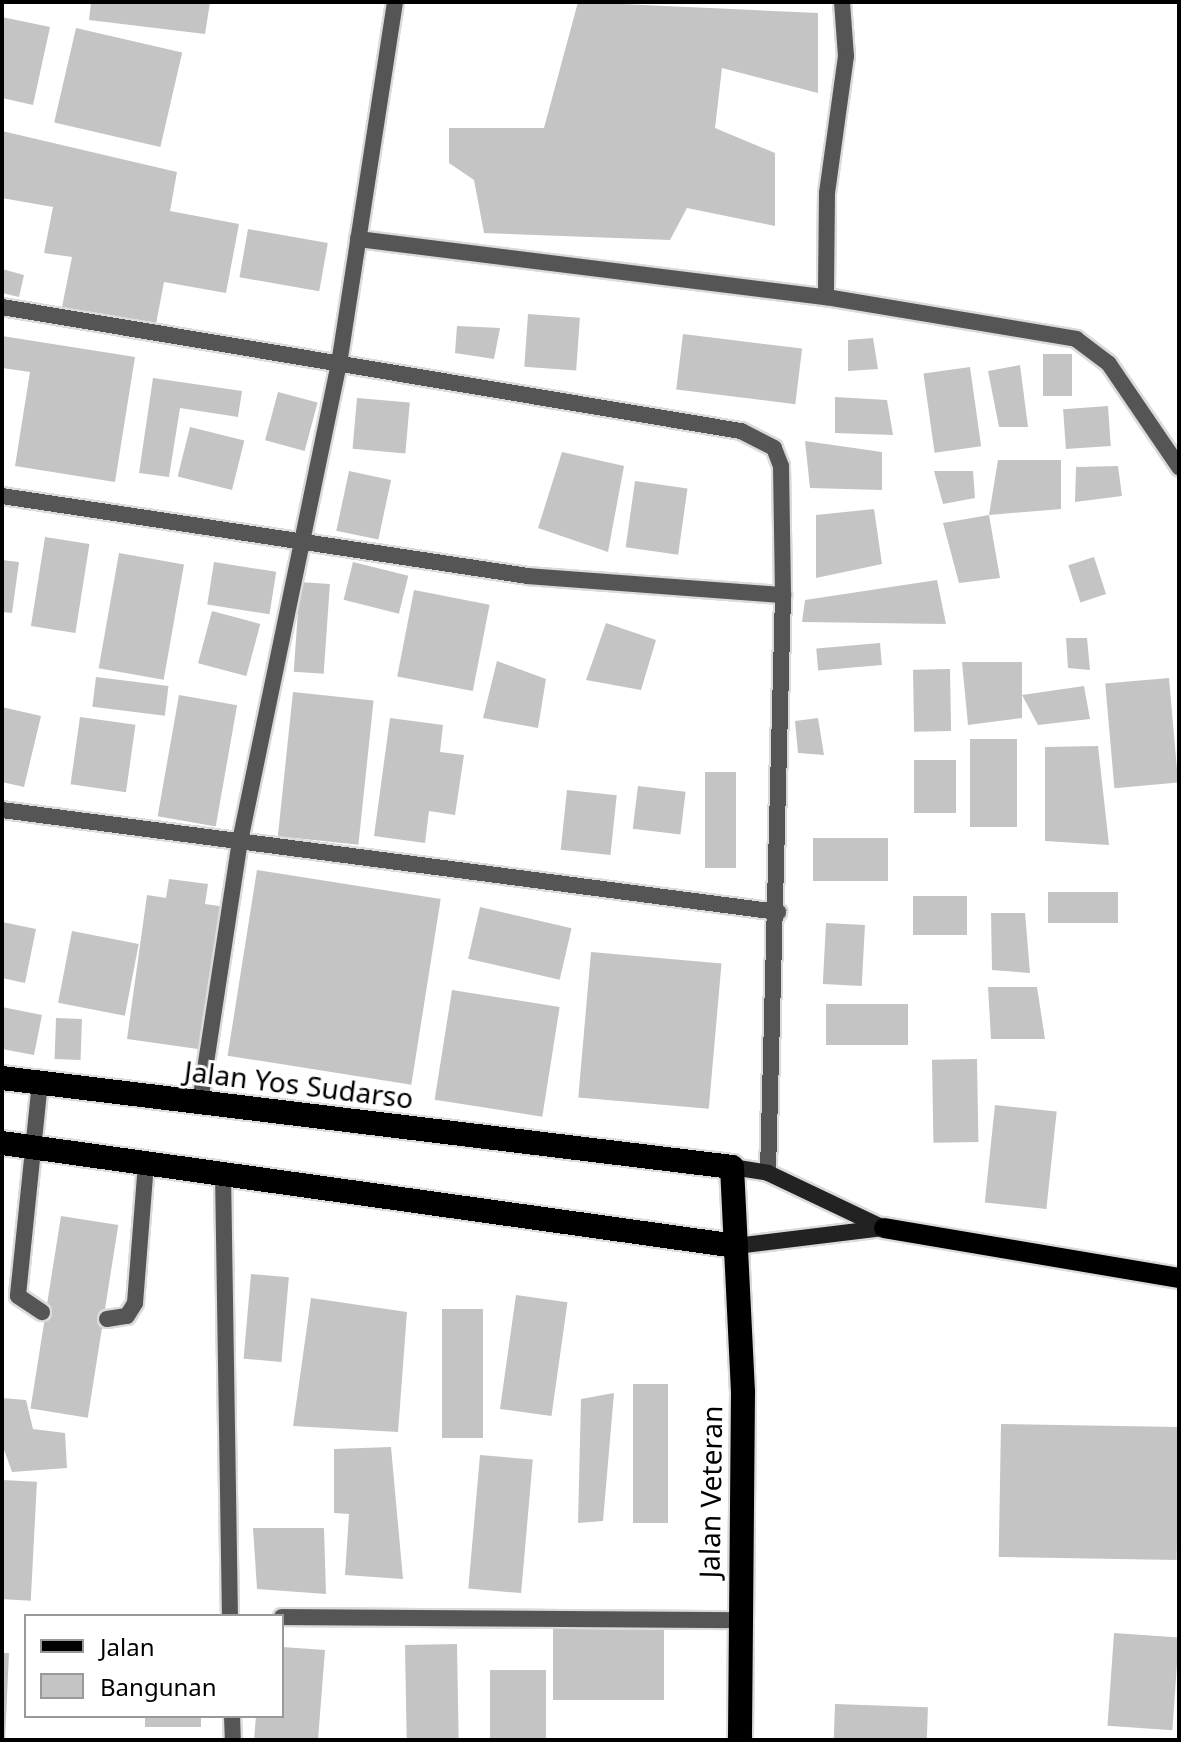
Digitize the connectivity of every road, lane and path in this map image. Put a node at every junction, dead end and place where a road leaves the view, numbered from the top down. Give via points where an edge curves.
1 (395, 2) edge
2 (842, 2) edge
3 (358, 239) junction
4 (826, 297) junction
5 (2, 307) edge
6 (339, 364) junction
7 (1179, 467) edge
8 (2, 496) edge
9 (299, 546) junction
10 (783, 595) junction
11 (2, 810) edge
12 (240, 841) junction
13 (778, 912) junction
14 (2, 1078) edge
15 (40, 1082) junction
16 (200, 1102) junction
17 (2, 1143) edge
18 (33, 1146) junction
19 (146, 1164) junction
20 (732, 1167) junction
21 (223, 1173) junction
22 (768, 1173) junction
23 (884, 1228) junction
24 (736, 1246) junction
25 (1179, 1278) edge
26 (42, 1312) dead end
27 (107, 1319) dead end
28 (230, 1614) edge
29 (284, 1617) edge
30 (737, 1620) junction
31 (232, 1718) edge
32 (233, 1740) edge
33 (740, 1740) edge

1 - 3 street
2 - 4 street via 846,56 827,193
3 - 4 street
3 - 6 street
4 - 7 street via 1076,339 1109,364
5 - 6 street
6 - 9 street
6 - 10 street via 763,439 781,466
8 - 9 street
9 - 10 street via 651,590
9 - 12 street
10 - 13 street
11 - 12 street
12 - 13 street
12 - 16 street
13 - 22 street
14 - 15 highway, Jalan Yos Sudarso
15 - 16 highway, Jalan Yos Sudarso
15 - 18 street
16 - 20 highway, Jalan Yos Sudarso
17 - 18 highway
18 - 19 highway
18 - 26 street via 18,1296
19 - 21 highway
19 - 27 street via 135,1303 127,1316
20 - 22 main road
20 - 24 highway, Jalan Veteran
21 - 24 highway
21 - 28 street
22 - 23 main road
23 - 24 main road
23 - 25 main road
24 - 30 highway, Jalan Veteran via 743,1392
29 - 30 street
30 - 33 highway, Jalan Veteran
31 - 32 street

